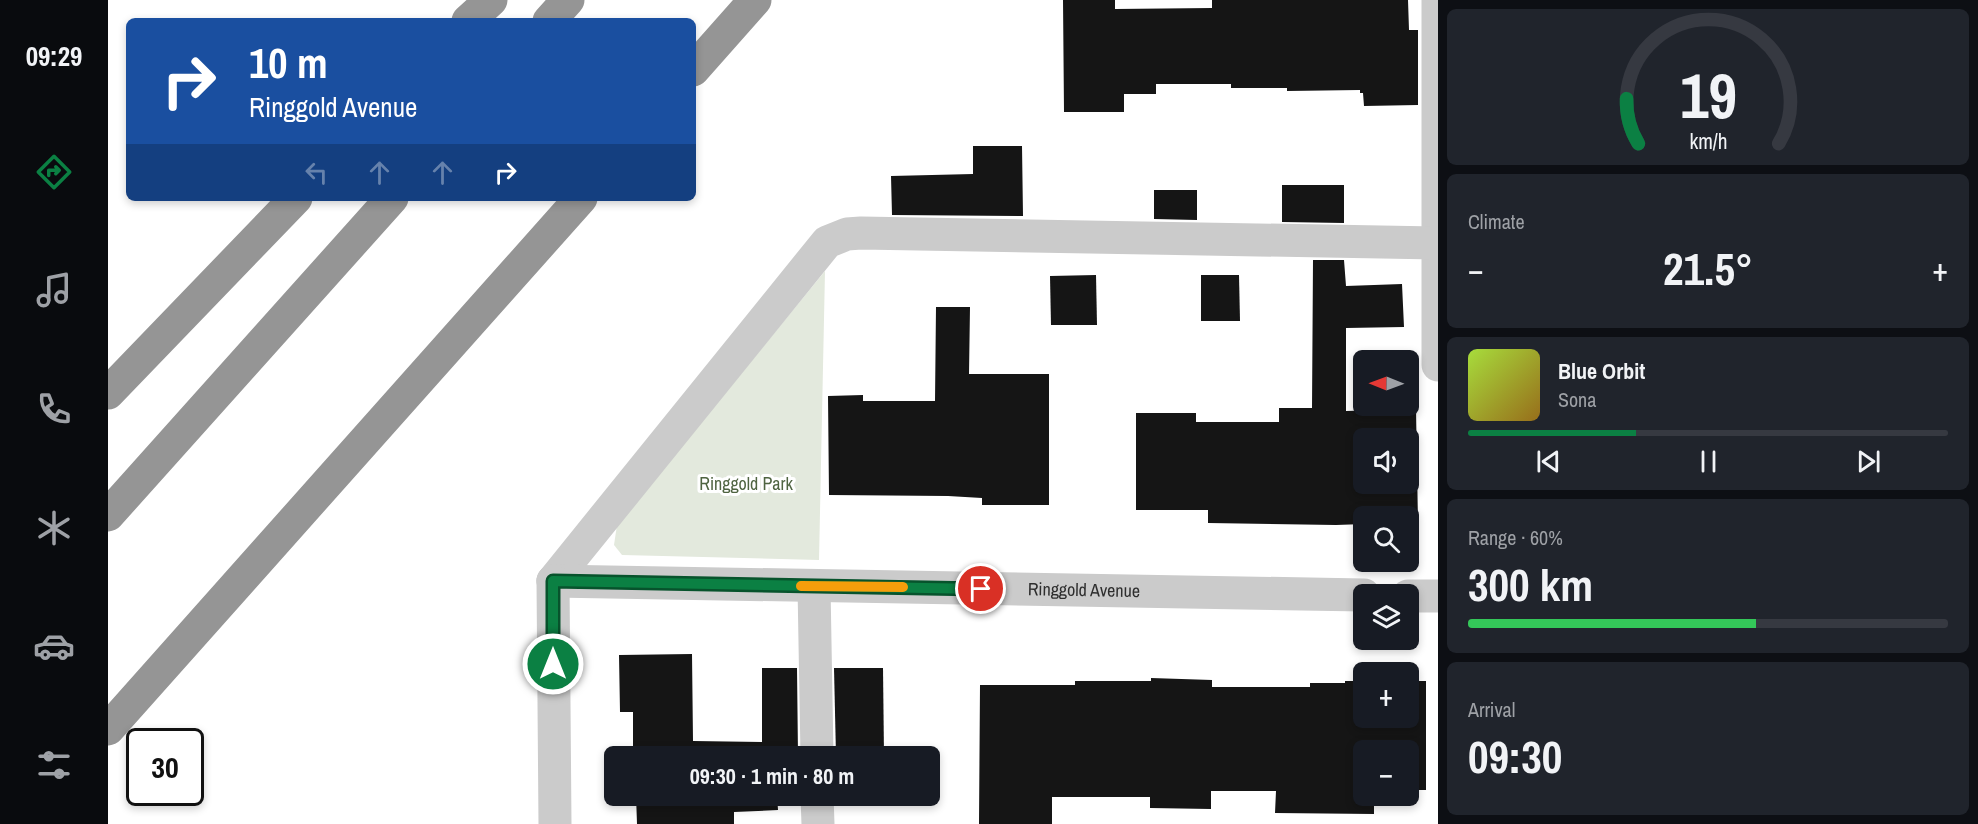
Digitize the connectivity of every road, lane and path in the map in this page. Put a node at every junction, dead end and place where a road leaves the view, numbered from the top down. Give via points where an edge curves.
1 (490, 0) edge
2 (568, 0) edge
3 (755, 0) edge
4 (1438, 0) edge
5 (471, 18) edge
6 (552, 18) edge
7 (696, 67) edge
8 (293, 201) edge
9 (389, 201) edge
10 (578, 201) edge
11 (1437, 243) edge
12 (1438, 365) edge
13 (108, 393) edge
14 (108, 515) edge
15 (553, 581) junction
16 (814, 586) junction
17 (1353, 595) edge
18 (1419, 596) edge
19 (1438, 596) edge
20 (108, 729) edge
21 (817, 746) edge
22 (817, 806) edge
23 (555, 824) edge
24 (818, 824) edge

1 - 5 highway
2 - 6 highway
3 - 7 highway
4 - 11 street
8 - 13 highway
9 - 14 highway
10 - 20 highway
11 - 12 street
11 - 15 street via 847,234 827,242
15 - 16 street, Ringgold Avenue
15 - 23 street
16 - 17 street, Ringgold Avenue
16 - 21 street
18 - 19 street
22 - 24 street

